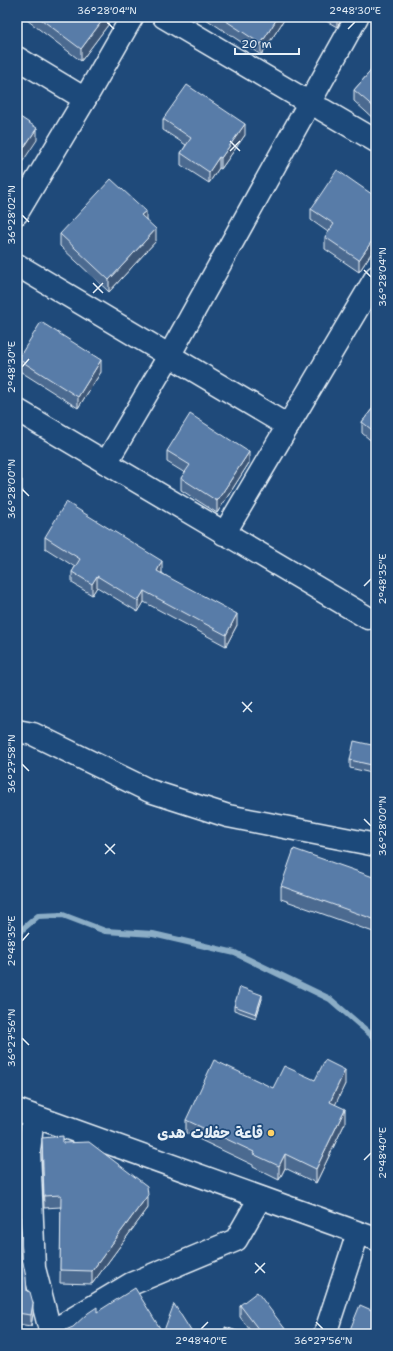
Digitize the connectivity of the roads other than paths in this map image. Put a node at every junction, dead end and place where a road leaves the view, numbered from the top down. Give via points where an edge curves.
1 (132, 17) edge
2 (164, 17) edge
3 (357, 17) edge
4 (17, 58) edge
5 (85, 99) junction
6 (316, 106) junction
7 (376, 142) edge
8 (17, 213) edge
9 (17, 265) edge
10 (376, 277) edge
11 (169, 356) junction
12 (17, 410) edge
13 (288, 426) junction
14 (106, 463) junction
15 (224, 534) junction
16 (368, 618) dead end
17 (17, 731) edge
18 (376, 845) edge
19 (25, 1113) edge
20 (260, 1198) junction
21 (367, 1236) edge
22 (51, 1333) edge
23 (325, 1334) edge

1 - 5 street
2 - 6 street
3 - 6 street
4 - 5 street
5 - 8 street
6 - 7 street
6 - 11 street
9 - 11 street
10 - 13 street
11 - 13 street
11 - 14 street
12 - 14 street
13 - 15 street
14 - 15 street
15 - 16 street
17 - 18 street via 34,734 150,791 228,816
19 - 20 street
19 - 22 street via 34,1268
20 - 21 street
20 - 22 street via 236,1240 131,1284
21 - 23 street

